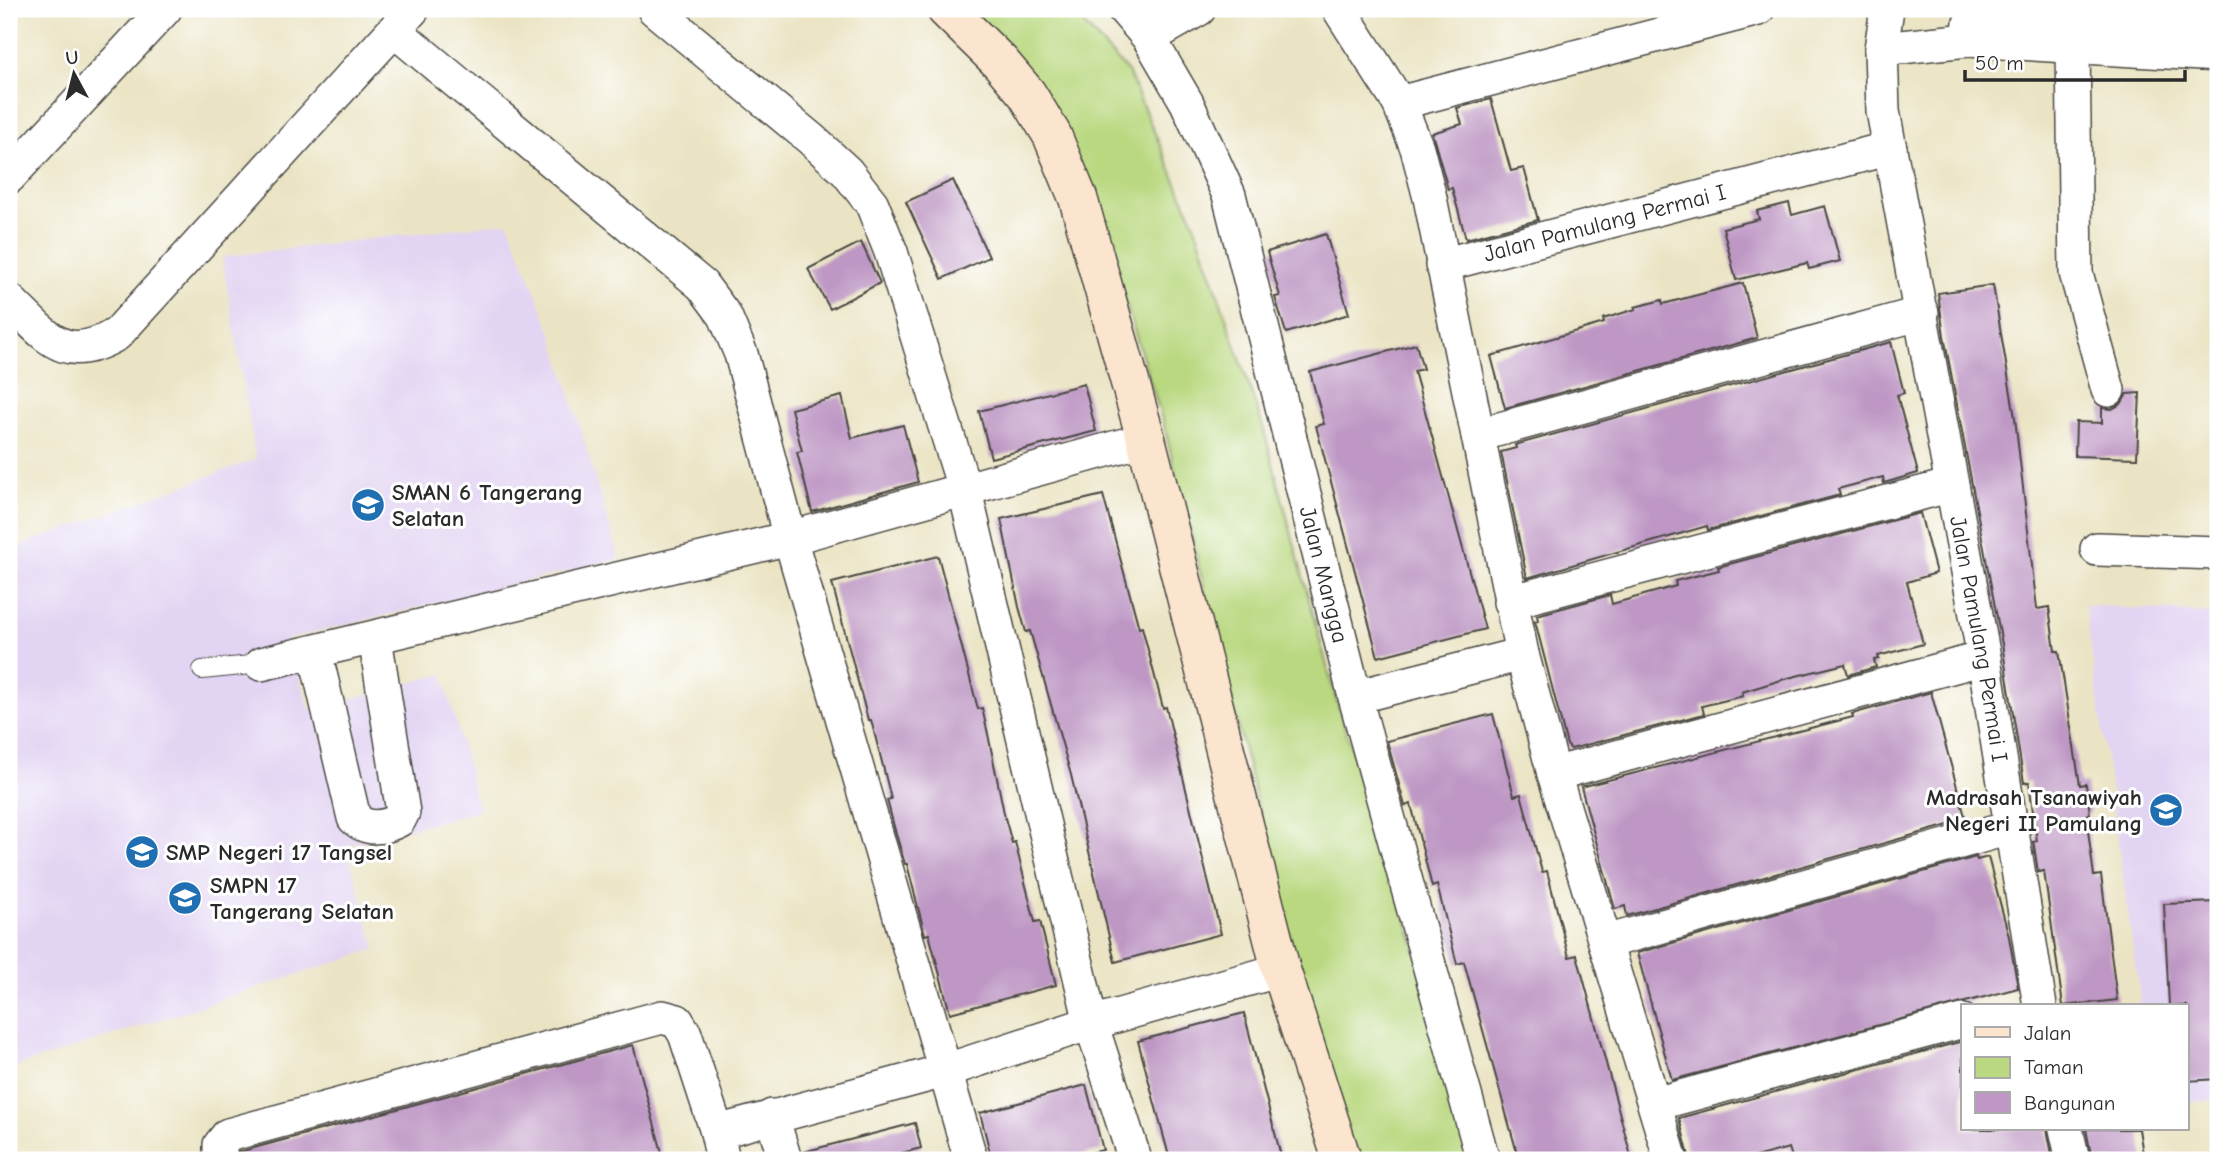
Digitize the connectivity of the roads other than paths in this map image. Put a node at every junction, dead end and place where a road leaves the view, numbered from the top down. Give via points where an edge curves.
1 (165, 9) edge
2 (654, 9) edge
3 (946, 9) edge
4 (1124, 9) edge
5 (1199, 9) edge
6 (1339, 9) edge
7 (1758, 9) edge
8 (1887, 9) edge
9 (404, 20) edge
10 (2218, 25) edge
11 (1149, 38) junction
12 (1968, 40) junction
13 (2073, 46) junction
14 (1881, 49) junction
15 (2218, 55) edge
16 (1399, 103) junction
17 (1890, 148) junction
18 (9, 177) edge
19 (1442, 265) junction
20 (9, 300) edge
21 (1922, 313) junction
22 (2108, 390) dead end
23 (1478, 435) junction
24 (1146, 439) junction
25 (1952, 485) junction
26 (965, 491) junction
27 (790, 538) junction
28 (2097, 549) dead end
29 (2218, 553) edge
30 (1510, 602) junction
31 (375, 638) junction
32 (315, 652) junction
33 (1522, 654) junction
34 (1984, 659) junction
35 (261, 664) joint
36 (202, 670) dead end
37 (1355, 697) junction
38 (1554, 774) junction
39 (2013, 827) junction
40 (1605, 943) junction
41 (1281, 970) junction
42 (2032, 1004) edge
43 (1961, 1022) edge
44 (1091, 1023) junction
45 (944, 1071) junction
46 (1655, 1104) junction
47 (772, 1116) junction
48 (2066, 1130) edge
49 (720, 1146) edge
50 (220, 1160) edge
51 (785, 1160) edge
52 (971, 1160) edge
53 (1135, 1160) edge
54 (1342, 1160) edge
55 (1483, 1160) edge
56 (1671, 1160) edge
57 (2073, 1160) edge

1 - 18 street
2 - 26 street via 811,139 847,172 872,204
3 - 24 street via 1027,94 1052,135 1078,198
4 - 11 street, Jalan Mangga
5 - 11 street
6 - 16 street
7 - 16 street
8 - 14 street, Jalan Pamulang Permai I
9 - 20 street via 117,334 96,346 76,350 51,340
9 - 27 street via 702,285 725,316 741,354
10 - 12 street via 1978,18 1970,23
11 - 37 street, Jalan Mangga via 1187,103 1230,195
12 - 13 street
12 - 14 street
13 - 15 street
13 - 22 street via 2076,273
14 - 17 street, Jalan Pamulang Permai I via 1880,82
16 - 19 street via 1420,161
17 - 19 street, Jalan Pamulang Permai I
17 - 21 street, Jalan Pamulang Permai I
19 - 23 street
21 - 23 street
21 - 25 street, Jalan Pamulang Permai I
23 - 30 street
24 - 26 street
24 - 41 street
25 - 30 street, Jalan Pamulang Permai I
25 - 34 street, Jalan Pamulang Permai I
26 - 27 street
26 - 44 street
27 - 31 street
27 - 45 street
28 - 29 street
30 - 33 street
31 - 32 street
31 - 32 street via 403,812 399,820 380,827 368,827 354,818
32 - 35 street
33 - 37 street
33 - 38 street
34 - 38 street
34 - 39 street, Jalan Pamulang Permai I
35 - 36 lane
37 - 55 street, Jalan Mangga
38 - 40 street
39 - 40 street
39 - 42 street, Jalan Pamulang Permai I
40 - 46 street
41 - 44 street
41 - 54 street
43 - 46 street
44 - 45 street
44 - 53 street
45 - 47 street
45 - 52 street
46 - 56 street
47 - 49 street
47 - 51 street
48 - 57 street
49 - 50 street via 685,1034 677,1021 662,1017 228,1135 220,1146

